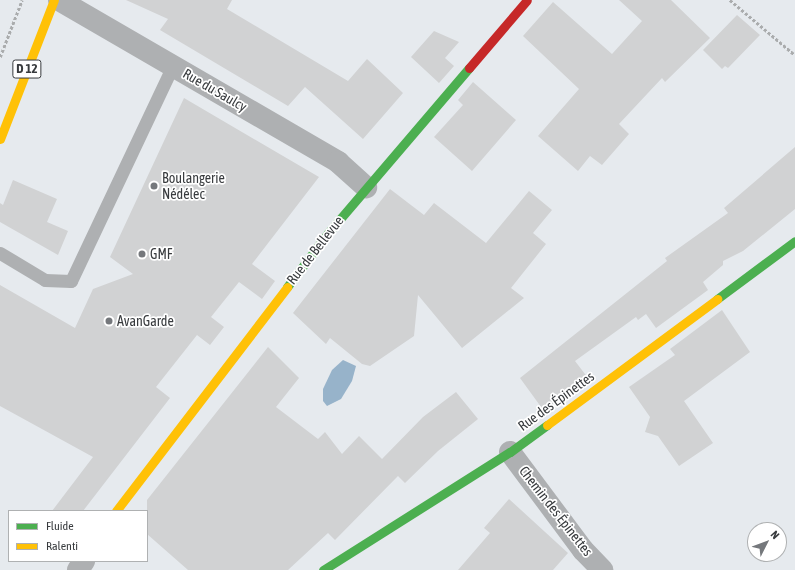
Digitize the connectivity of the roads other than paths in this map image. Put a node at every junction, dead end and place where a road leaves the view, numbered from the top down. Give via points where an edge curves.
1 (54, 0) edge
2 (59, 0) edge
3 (527, 0) edge
4 (173, 65) junction
5 (0, 139) edge
6 (366, 187) junction
7 (795, 241) edge
8 (0, 253) edge
9 (510, 452) junction
10 (117, 510) edge
11 (323, 570) edge
12 (602, 570) edge

1 - 5 street, D 12
2 - 4 street, Rue du Saulcy
3 - 6 street, Rue de Bellevue
4 - 6 street, Rue du Saulcy via 338,162
4 - 8 lane via 71,282 45,280
6 - 10 street, Rue de Bellevue
7 - 9 street, Rue des Épinettes
9 - 11 street, Rue des Épinettes
9 - 12 street, Chemin des Épinettes via 583,550

